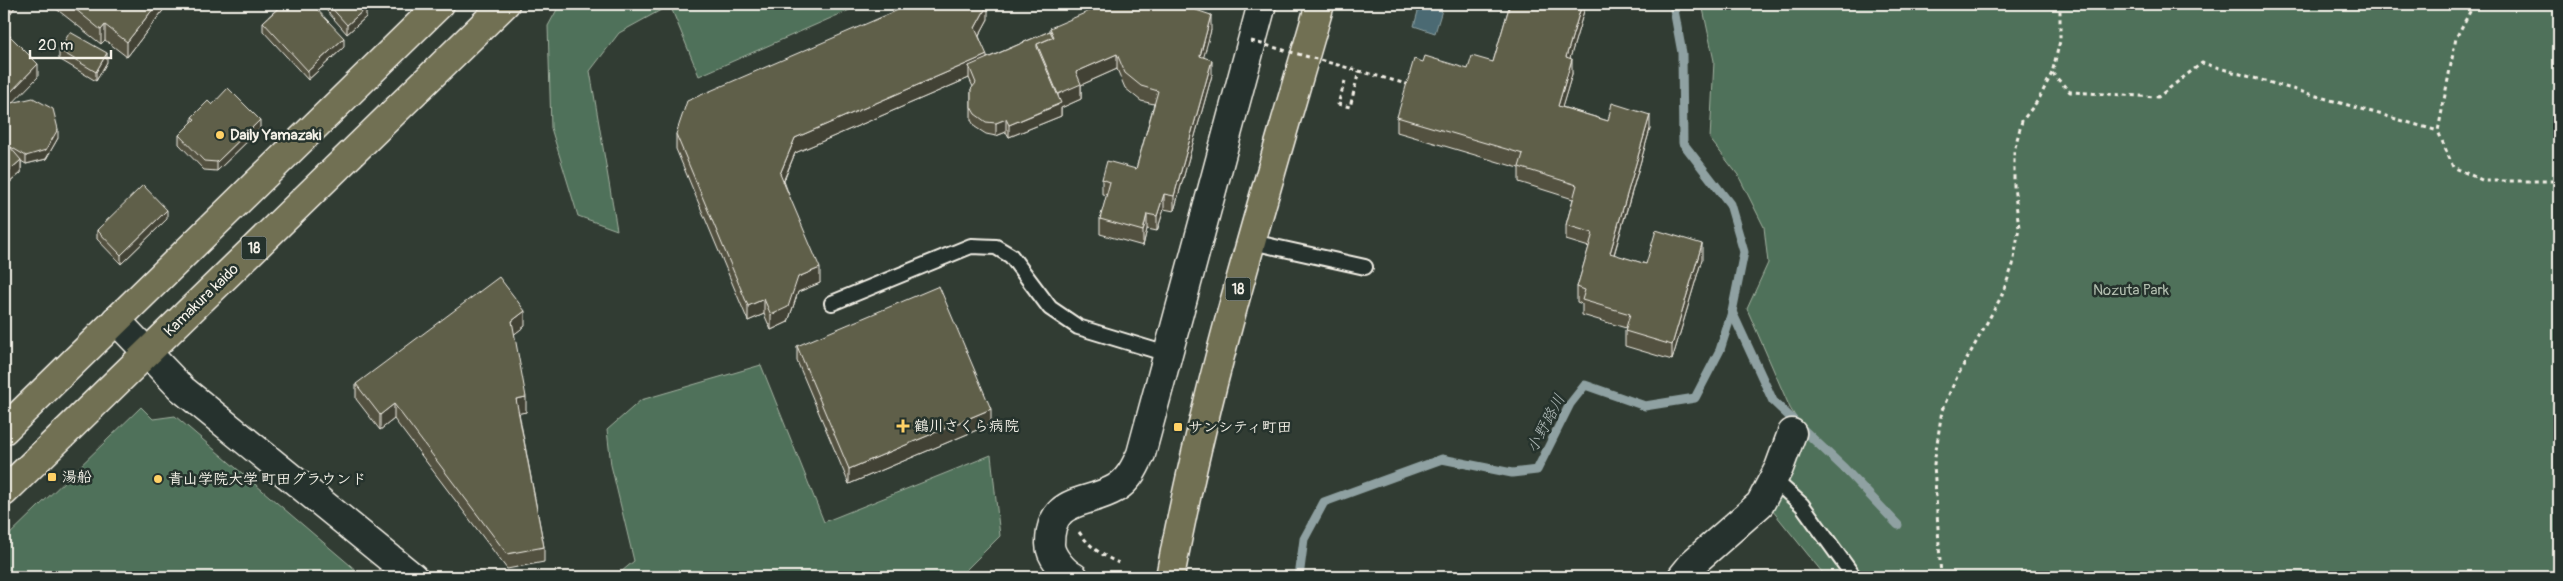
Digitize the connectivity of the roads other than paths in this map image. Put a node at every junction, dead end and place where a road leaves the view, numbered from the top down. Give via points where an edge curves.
1 (440, 4) edge
2 (505, 4) edge
3 (1262, 4) edge
4 (1320, 4) edge
5 (1252, 242) junction
6 (1365, 267) dead end
7 (832, 303) dead end
8 (116, 320) junction
9 (146, 353) junction
10 (1167, 354) junction
11 (4, 430) edge
12 (1792, 433) dead end
13 (1774, 478) junction
14 (4, 492) edge
15 (413, 577) edge
16 (1074, 577) edge
17 (1170, 577) edge
18 (1682, 577) edge
19 (1854, 577) edge

1 - 8 main road
2 - 9 main road, Kamakura kaido / 18
3 - 10 street
4 - 5 main road, 18
5 - 6 lane
5 - 17 main road, 18 via 1196,451
7 - 10 lane via 971,246 996,247 1011,256 1050,308 1078,327
8 - 9 street
8 - 11 main road
9 - 14 main road, Kamakura kaido / 18
9 - 15 street via 182,389
10 - 16 street via 1132,474 1118,487 1066,506 1055,517 1050,530 1050,547 1058,563
12 - 13 street
13 - 18 street via 1760,504 1694,562
13 - 19 lane via 1802,505

